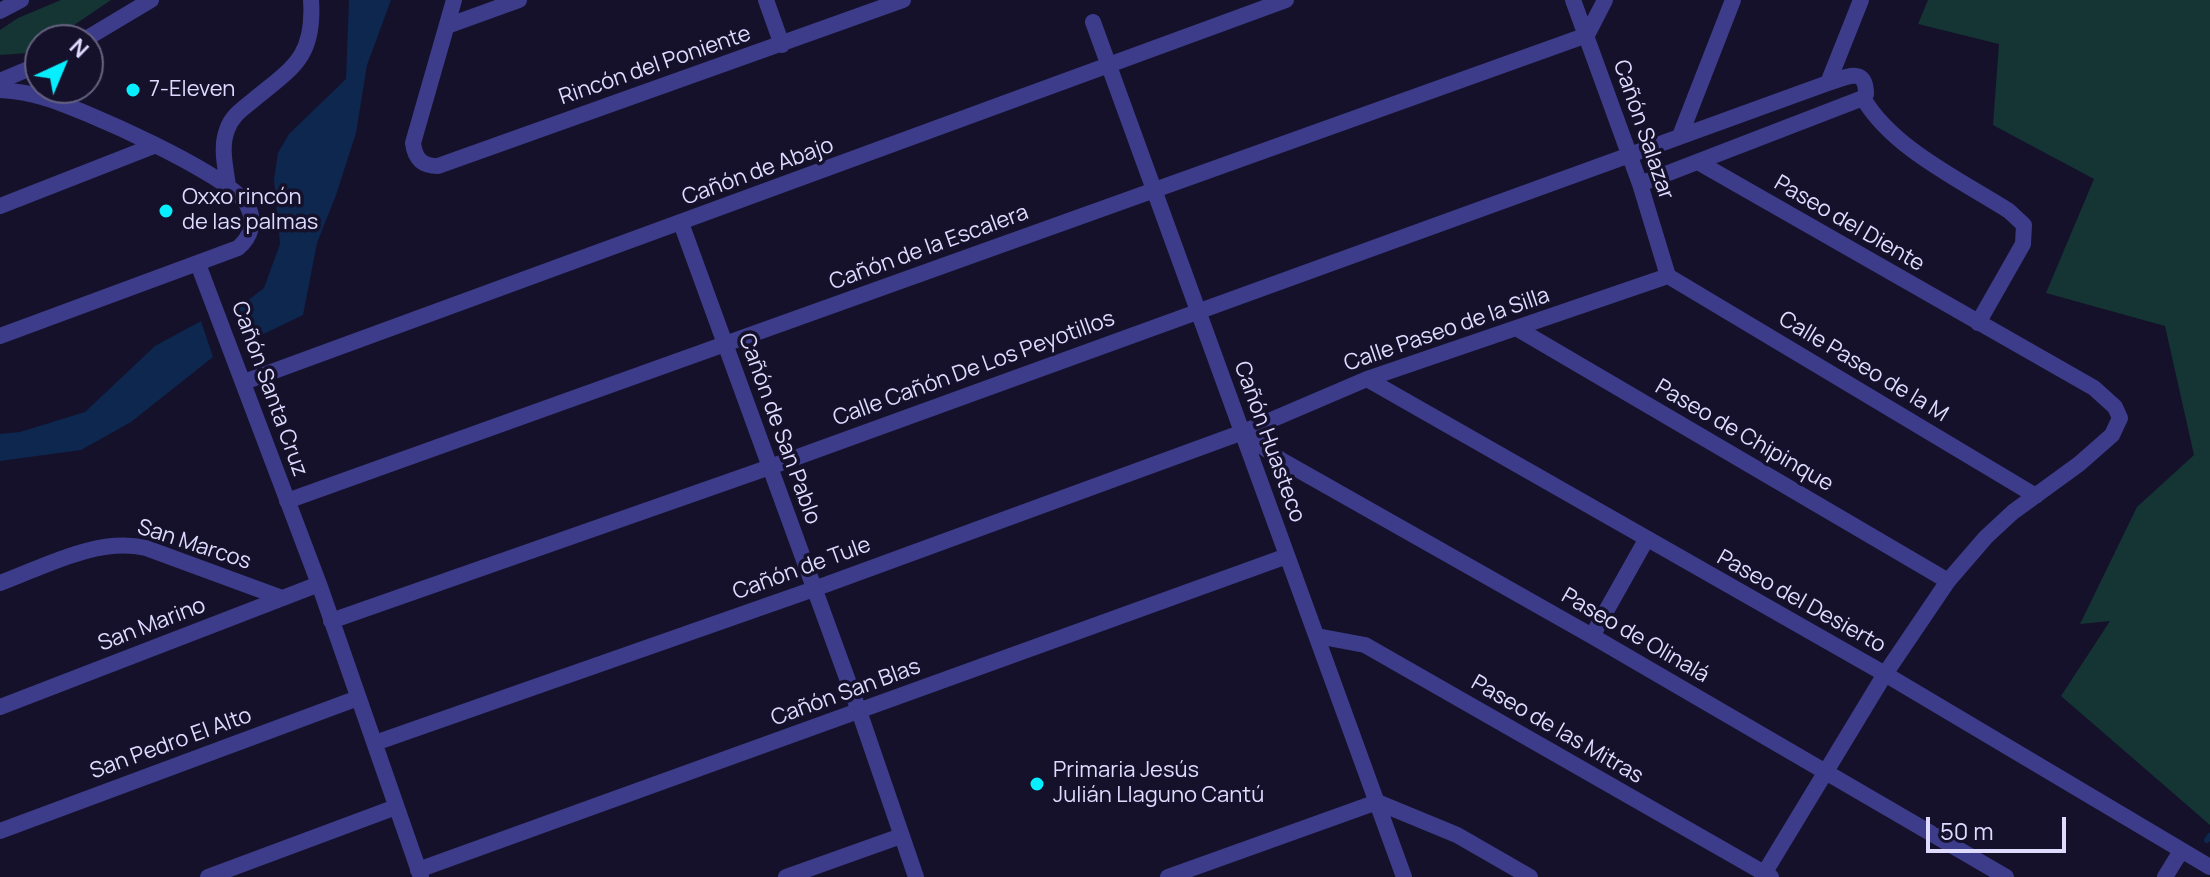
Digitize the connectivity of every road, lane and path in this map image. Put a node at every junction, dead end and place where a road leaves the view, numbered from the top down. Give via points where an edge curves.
1 (21, 0) edge
2 (151, 0) edge
3 (311, 0) edge
4 (454, 0) edge
5 (519, 0) edge
6 (766, 0) edge
7 (903, 0) edge
8 (1286, 0) edge
9 (1573, 0) edge
10 (1605, 0) edge
11 (1733, 0) edge
12 (1861, 0) edge
13 (0, 11) edge
14 (1093, 22) dead end
15 (447, 26) junction
16 (104, 28) edge
17 (1587, 35) junction
18 (782, 45) junction
19 (1110, 67) junction
20 (24, 71) edge
21 (0, 81) edge
22 (1828, 83) junction
23 (0, 90) edge
24 (1863, 98) junction
25 (1680, 136) junction
26 (156, 145) junction
27 (1630, 155) junction
28 (1698, 162) junction
29 (1640, 184) junction
30 (228, 186) junction
31 (1154, 189) junction
32 (0, 206) edge
33 (681, 223) junction
34 (198, 264) junction
35 (1668, 276) junction
36 (1198, 311) junction
37 (1978, 323) junction
38 (1518, 329) junction
39 (0, 336) edge
40 (725, 346) junction
41 (1367, 379) junction
42 (244, 382) junction
43 (1243, 432) junction
44 (770, 467) junction
45 (2036, 496) junction
46 (287, 501) junction
47 (1646, 540) junction
48 (1287, 556) junction
49 (1948, 581) junction
50 (0, 583) edge
51 (319, 584) junction
52 (814, 589) junction
53 (282, 598) junction
54 (331, 621) junction
55 (1317, 636) junction
56 (1592, 636) junction
57 (1885, 674) junction
58 (358, 698) junction
59 (0, 707) edge
60 (859, 711) junction
61 (375, 743) junction
62 (1825, 772) junction
63 (1377, 802) junction
64 (396, 807) junction
65 (0, 831) edge
66 (901, 836) junction
67 (2181, 851) junction
68 (2210, 867) edge
69 (420, 874) edge
70 (1765, 876) edge
71 (208, 877) edge
72 (786, 877) edge
73 (916, 877) edge
74 (1168, 877) edge
75 (1404, 877) edge
76 (1530, 877) edge
77 (2006, 877) edge
78 (2165, 877) edge

1 - 13 street
2 - 16 street
3 - 30 street via 308,48 234,116 226,131
4 - 15 street
5 - 15 street
6 - 18 street
7 - 18 street, Rincón del Poniente
8 - 19 street, Cañón de Abajo
9 - 17 street, Cañón Salazar
10 - 17 street
11 - 25 street
12 - 22 street
14 - 19 street, Cañón Huasteco
15 - 18 street, Rincón del Poniente via 413,143 421,162 438,166
17 - 27 street, Cañón Salazar
17 - 31 street, Cañón de la Escalera
19 - 31 street, Cañón Huasteco
19 - 33 street, Cañón de Abajo
20 - 21 street
22 - 24 street, Calle Cañón De Los Peyotillos via 1861,77 1867,86
22 - 25 street, Calle Cañón De Los Peyotillos
23 - 26 street via 44,97
24 - 28 street
24 - 37 street via 1892,136 2024,225 2023,244
25 - 27 street, Calle Cañón De Los Peyotillos
26 - 30 street
26 - 32 street
27 - 29 street, Cañón Salazar
27 - 36 street, Calle Cañón De Los Peyotillos
28 - 29 street
28 - 37 street, Paseo del Diente
29 - 35 street, Cañón Salazar
30 - 34 street via 246,203 251,231 238,248
31 - 36 street, Cañón Huasteco
31 - 40 street, Cañón de la Escalera
33 - 40 street, Cañón de San Pablo
33 - 42 street, Cañón de Abajo
34 - 39 street
34 - 42 street, Cañón Santa Cruz
35 - 38 street, Calle Paseo de la Silla
35 - 45 street, Calle Paseo de la M
36 - 43 street, Cañón Huasteco
36 - 44 street, Calle Cañón De Los Peyotillos
37 - 45 street, Paseo del Diente via 2094,388 2120,418 2112,435
38 - 41 street, Calle Paseo de la Silla
38 - 49 street, Paseo de Chipinque
40 - 44 street, Cañón de San Pablo
40 - 46 street, Cañón de la Escalera
41 - 43 street, Calle Paseo de la Silla
41 - 47 street, Paseo del Desierto
42 - 46 street, Cañón Santa Cruz
43 - 48 street, Cañón Huasteco
43 - 52 street, Cañón de Tule
43 - 56 street, Paseo de Olinalá via 1281,460
44 - 52 street, Cañón de San Pablo
44 - 54 street, Calle Cañón De Los Peyotillos
45 - 49 street via 1986,537
46 - 51 street, Cañón Santa Cruz
47 - 56 street
47 - 57 street, Paseo del Desierto
48 - 55 street, Cañón Huasteco
48 - 60 street, Cañón San Blas
49 - 57 street
50 - 53 street, San Marcos via 105,545 125,543
51 - 53 street, San Marino
51 - 54 street, Cañón Santa Cruz
52 - 60 street, Cañón de San Pablo
52 - 61 street, Cañón de Tule
53 - 59 street, San Marino
54 - 58 street, Cañón Santa Cruz
55 - 63 street, Cañón Huasteco
55 - 70 street, Paseo de las Mitras via 1365,645
56 - 62 street, Paseo de Olinalá
57 - 62 street
57 - 67 street, Paseo del Desierto
58 - 61 street, Cañón Santa Cruz
58 - 65 street, San Pedro El Alto
60 - 66 street, Cañón de San Pablo
60 - 69 street, Cañón San Blas
61 - 64 street, Cañón Santa Cruz
62 - 70 street
62 - 77 street, Paseo de Olinalá
63 - 74 street
63 - 75 street, Cañón Huasteco
63 - 76 street via 1443,828
64 - 69 street, Cañón Santa Cruz
64 - 71 street
66 - 72 street
66 - 73 street, Cañón de San Pablo
67 - 68 street, Paseo del Desierto
67 - 78 street

